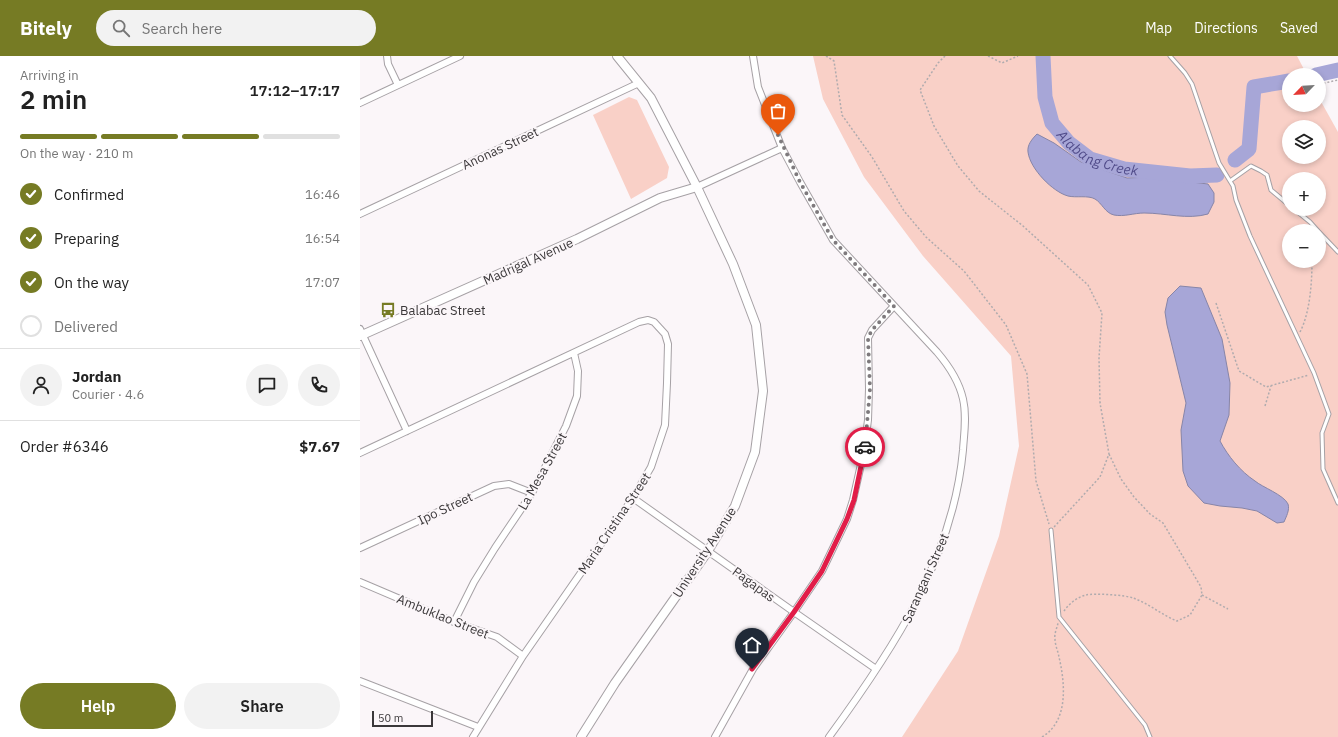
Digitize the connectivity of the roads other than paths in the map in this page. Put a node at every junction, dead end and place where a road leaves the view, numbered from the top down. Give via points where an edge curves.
1 (387, 56) edge
2 (460, 56) edge
3 (617, 56) edge
4 (753, 56) edge
5 (1170, 56) edge
6 (639, 83) junction
7 (398, 85) junction
8 (360, 103) edge
9 (782, 148) junction
10 (1230, 180) junction
11 (696, 187) junction
12 (1282, 199) edge
13 (360, 214) edge
14 (1303, 216) edge
15 (1312, 224) edge
16 (1326, 240) edge
17 (1338, 252) edge
18 (894, 306) junction
19 (361, 333) edge
20 (574, 353) junction
21 (407, 431) junction
22 (360, 453) edge
23 (532, 494) junction
24 (632, 498) junction
25 (1338, 503) edge
26 (1051, 530) road end
27 (360, 548) edge
28 (708, 551) junction
29 (360, 582) edge
30 (794, 612) junction
31 (454, 622) junction
32 (522, 656) junction
33 (876, 669) junction
34 (360, 681) edge
35 (478, 727) junction
36 (473, 737) edge
37 (581, 737) edge
38 (716, 737) edge
39 (829, 737) edge
40 (1150, 737) edge

1 - 7 street
2 - 7 street
3 - 6 street, University Avenue
4 - 9 street, Sarangani Street via 758,87
5 - 10 lane via 1192,84 1219,163
6 - 11 street, University Avenue via 650,98
6 - 13 street, Anonas Street
7 - 8 street
9 - 11 street
9 - 18 street, Sarangani Street via 833,240
10 - 12 lane via 1251,166 1267,175 1271,190
10 - 25 lane via 1250,236 1314,373 1329,414 1322,433 1323,469
11 - 19 street, Madrigal Avenue via 660,198 577,239
11 - 28 street, University Avenue via 733,264 756,325 762,391 755,452 735,506
14 - 15 lane
16 - 17 lane
18 - 30 street via 868,338 868,420 854,500 822,571
18 - 33 street, Sarangani Street via 949,367 964,401 965,423 961,474 952,515 940,551 907,620
19 - 21 street
20 - 21 street, Maria Cristina Street
20 - 23 street, La Mesa Street via 578,371 577,396 566,426
20 - 24 street, Maria Cristina Street via 648,320 654,322 665,334 668,344 665,425 651,467
21 - 22 street, Maria Cristina Street
23 - 27 street, Ipo Street via 510,484 494,486
23 - 31 street, La Mesa Street via 478,575
24 - 28 street, Pagapas
24 - 32 street, Maria Cristina Street
26 - 40 lane via 1059,618 1144,725
28 - 30 street, Pagapas
28 - 37 street, University Avenue via 614,683
29 - 31 street, Ambuklao Street
30 - 33 street, Pagapas
30 - 38 street via 752,669
31 - 32 street, Ambuklao Street via 497,637
32 - 35 street, Maria Cristina Street
33 - 39 street, Sarangani Street
34 - 35 street
35 - 36 street, Maria Cristina Street

